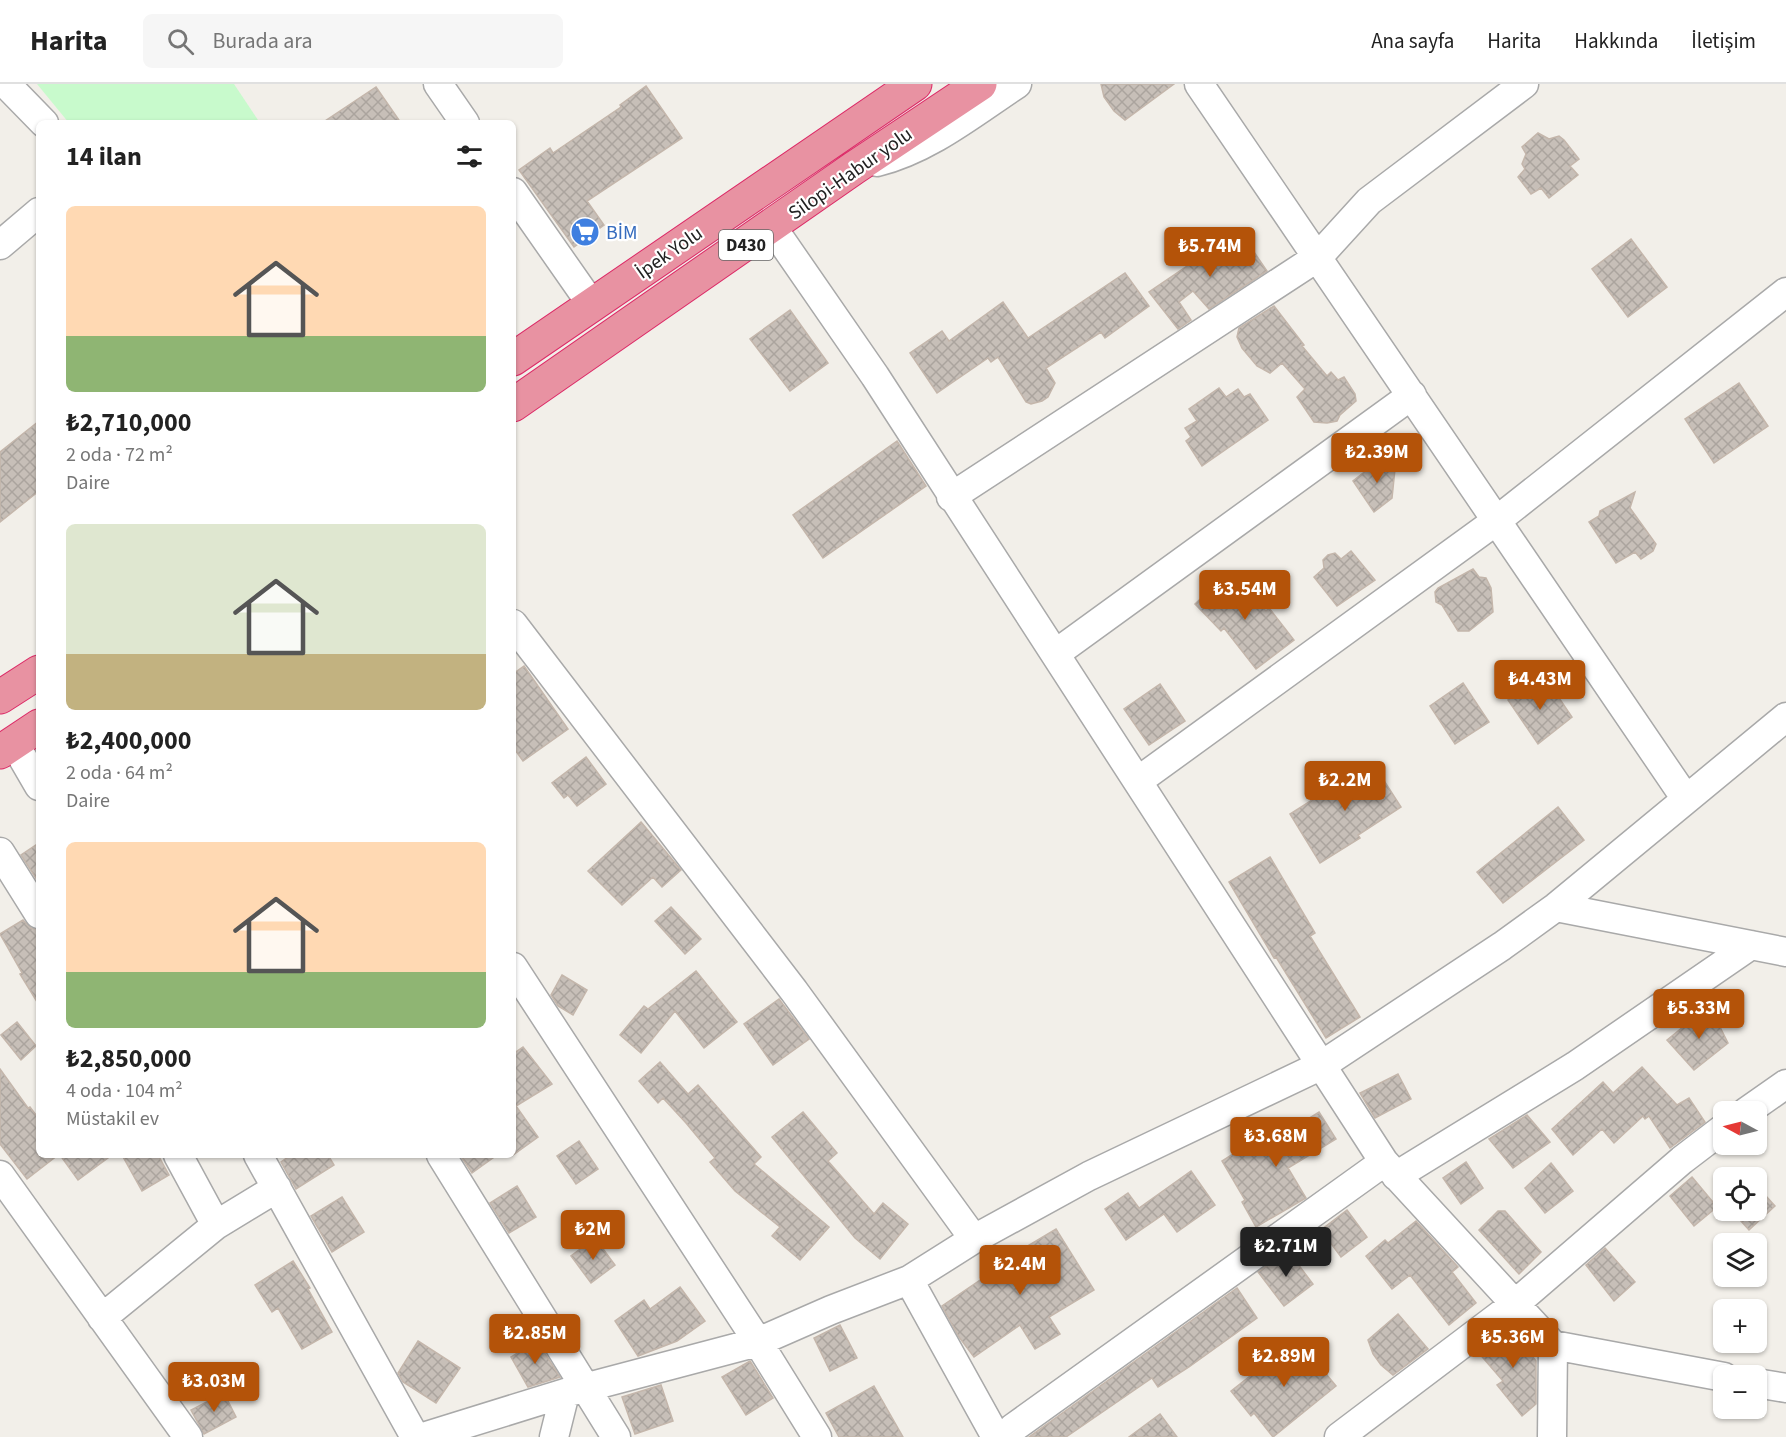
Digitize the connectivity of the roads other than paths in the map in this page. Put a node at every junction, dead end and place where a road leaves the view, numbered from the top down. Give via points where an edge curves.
1 (6, 84) edge
2 (438, 84) edge
3 (980, 84) edge
4 (1017, 84) edge
5 (1199, 84) edge
6 (1524, 84) edge
7 (911, 85) edge
8 (41, 120) edge
9 (463, 120) edge
10 (854, 168) junction
11 (516, 196) edge
12 (36, 215) edge
13 (772, 227) junction
14 (0, 245) edge
15 (1318, 257) junction
16 (1786, 292) edge
17 (592, 305) junction
18 (516, 357) edge
19 (1412, 395) junction
20 (516, 403) edge
21 (951, 497) junction
22 (1496, 521) junction
23 (516, 628) edge
24 (1055, 654) junction
25 (36, 674) edge
26 (0, 697) edge
27 (1786, 717) edge
28 (18, 741) edge
29 (36, 780) edge
30 (1138, 780) junction
31 (1686, 799) junction
32 (0, 852) edge
33 (1556, 908) junction
34 (36, 909) edge
35 (1751, 945) junction
36 (1786, 952) edge
37 (516, 972) edge
38 (1322, 1065) junction
39 (1786, 1084) edge
40 (1762, 1101) edge
41 (1713, 1136) edge
42 (180, 1158) edge
43 (260, 1158) edge
44 (443, 1158) edge
45 (1390, 1169) junction
46 (0, 1175) edge
47 (278, 1188) junction
48 (216, 1225) junction
49 (974, 1239) junction
50 (909, 1280) junction
51 (1515, 1304) junction
52 (102, 1318) junction
53 (758, 1342) junction
54 (1553, 1345) junction
55 (1713, 1375) edge
56 (1767, 1385) edge
57 (1786, 1388) edge
58 (576, 1391) junction
59 (189, 1437) edge
60 (415, 1437) edge
61 (423, 1437) edge
62 (554, 1437) edge
63 (616, 1437) edge
64 (817, 1437) edge
65 (996, 1437) edge
66 (1004, 1437) edge
67 (1339, 1437) edge
68 (1552, 1437) edge

1 - 8 street
2 - 9 street
3 - 10 highway, Silopi-Habur yolu / D430
4 - 10 street via 934,138 882,161
5 - 15 street
6 - 15 street via 1369,201
7 - 17 highway, İpek Yolu / D430
10 - 13 highway, Silopi-Habur yolu / D430
11 - 17 street
12 - 14 street
13 - 20 highway, Silopi-Habur yolu / D430
13 - 21 street via 875,376
15 - 19 street
15 - 21 street
16 - 22 street
17 - 18 highway, İpek Yolu / D430
19 - 22 street
19 - 24 street
21 - 24 street
22 - 30 street
22 - 31 street
23 - 49 street via 794,991
24 - 30 street
25 - 26 highway
27 - 31 street
28 - 29 street
30 - 38 street
31 - 33 street
32 - 34 street
33 - 35 street
33 - 38 street
35 - 36 street
35 - 45 street via 1575,1066
37 - 53 street
38 - 45 street
38 - 49 street via 1089,1176
39 - 40 street
41 - 51 street
42 - 48 street
43 - 47 street
44 - 58 street
45 - 51 street
45 - 66 street
46 - 52 street
47 - 48 street
47 - 60 street
48 - 52 street
49 - 50 street
50 - 53 street
50 - 65 street
51 - 54 street
51 - 67 street
52 - 59 street
53 - 58 street
53 - 64 street
54 - 55 street
54 - 68 street
56 - 57 street
58 - 61 street
58 - 62 street
58 - 63 street

